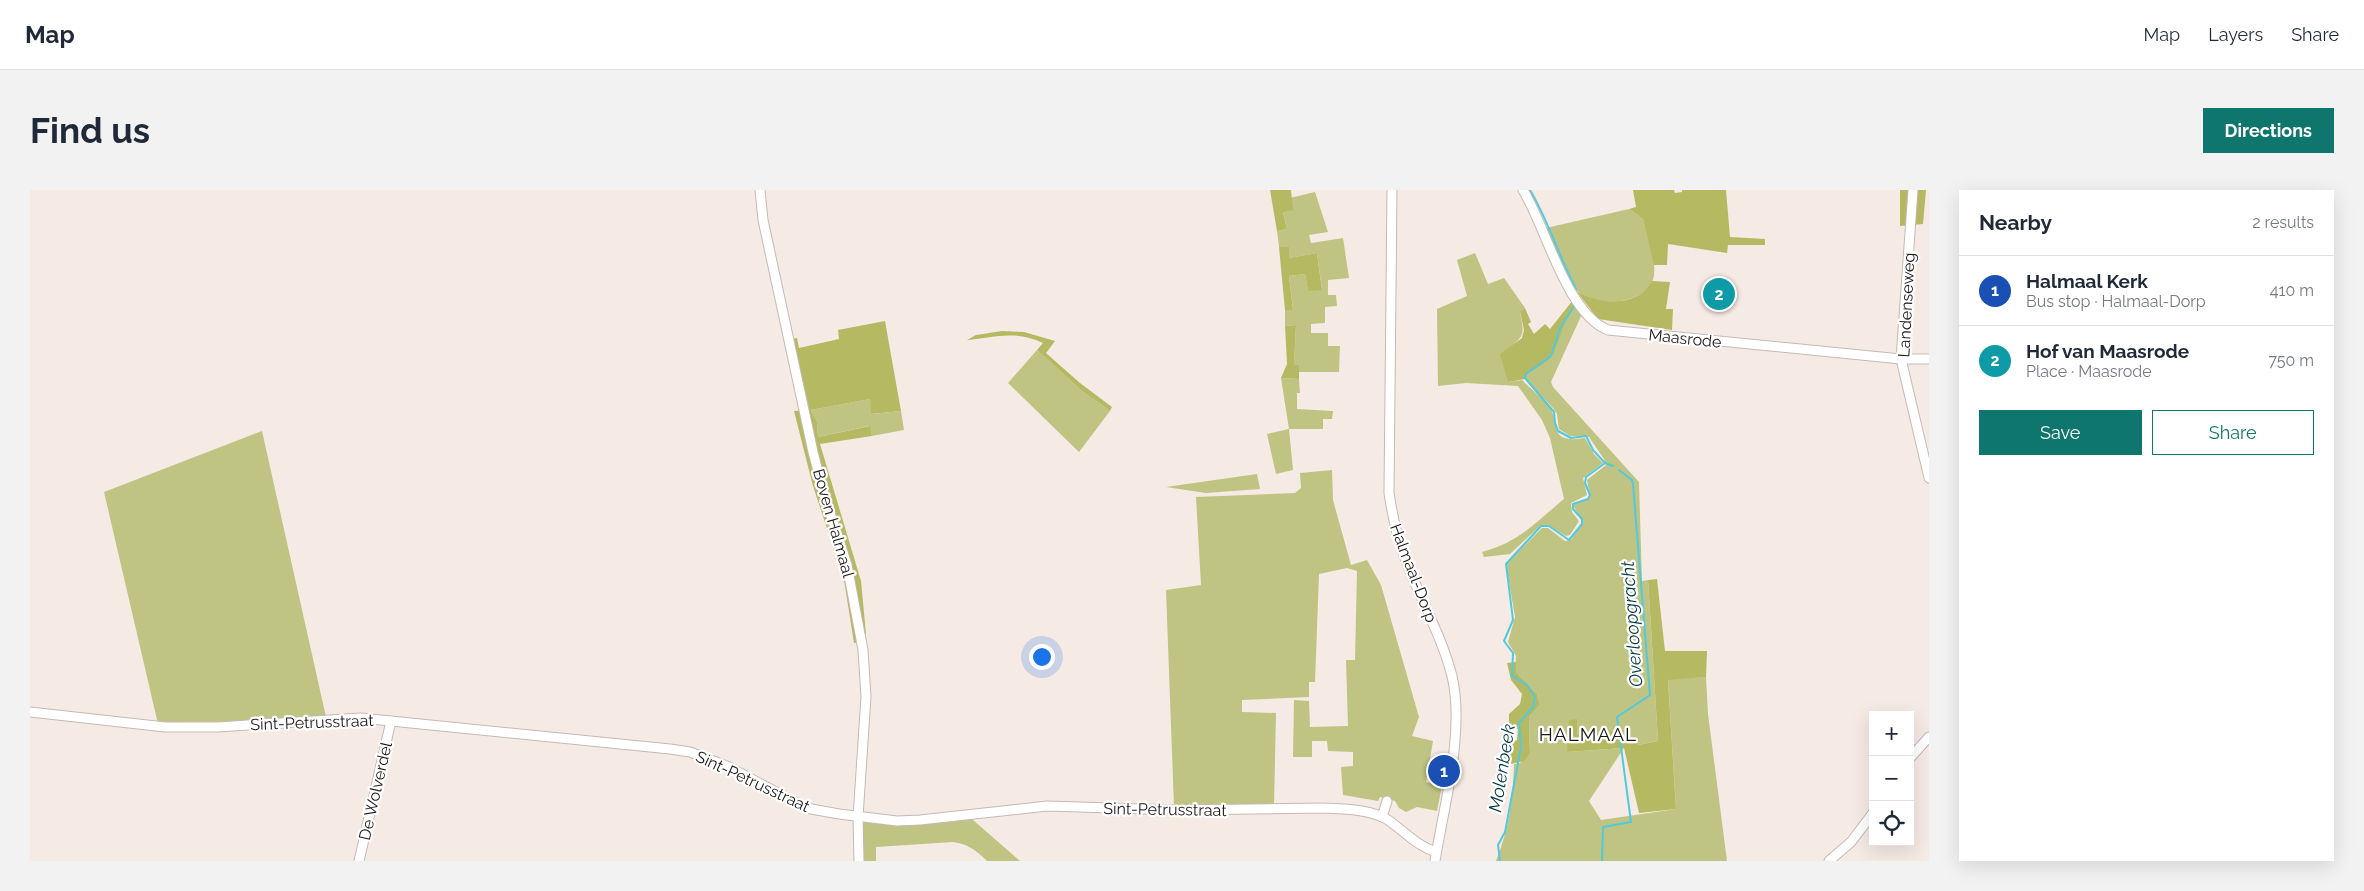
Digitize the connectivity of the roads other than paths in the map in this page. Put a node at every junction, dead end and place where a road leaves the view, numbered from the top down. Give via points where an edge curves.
1 (760, 190) edge
2 (1392, 190) edge
3 (1523, 190) edge
4 (1914, 190) edge
5 (1901, 359) junction
6 (1929, 359) edge
7 (1929, 478) edge
8 (30, 712) edge
9 (391, 721) junction
10 (1929, 737) edge
11 (1912, 756) edge
12 (1387, 801) dead end
13 (858, 817) junction
14 (1382, 817) junction
15 (1869, 818) edge
16 (1435, 856) edge
17 (359, 861) edge
18 (858, 861) edge
19 (1829, 861) edge

1 - 13 street, Boven Halmaal via 763,220 802,404 823,491 847,565 864,650 865,722
2 - 16 street, Halmaal-Dorp via 1390,500 1403,554 1445,654 1456,706 1454,743
3 - 5 street, Maasrode via 1560,271 1588,315 1600,327
4 - 5 street, Landenseweg
5 - 6 street, Maasrode
5 - 7 street, Landenseweg
8 - 9 street, Sint-Petrusstraat via 164,727 361,718
9 - 13 street, Sint-Petrusstraat via 690,752 754,778 806,808
9 - 17 street, De Wolverdel
10 - 11 street
12 - 14 street
13 - 14 street, Sint-Petrusstraat via 920,820 1047,806 1185,810 1323,808
13 - 18 street, Boven Halmaal
14 - 16 street, Sint-Petrusstraat
15 - 19 street via 1851,842

